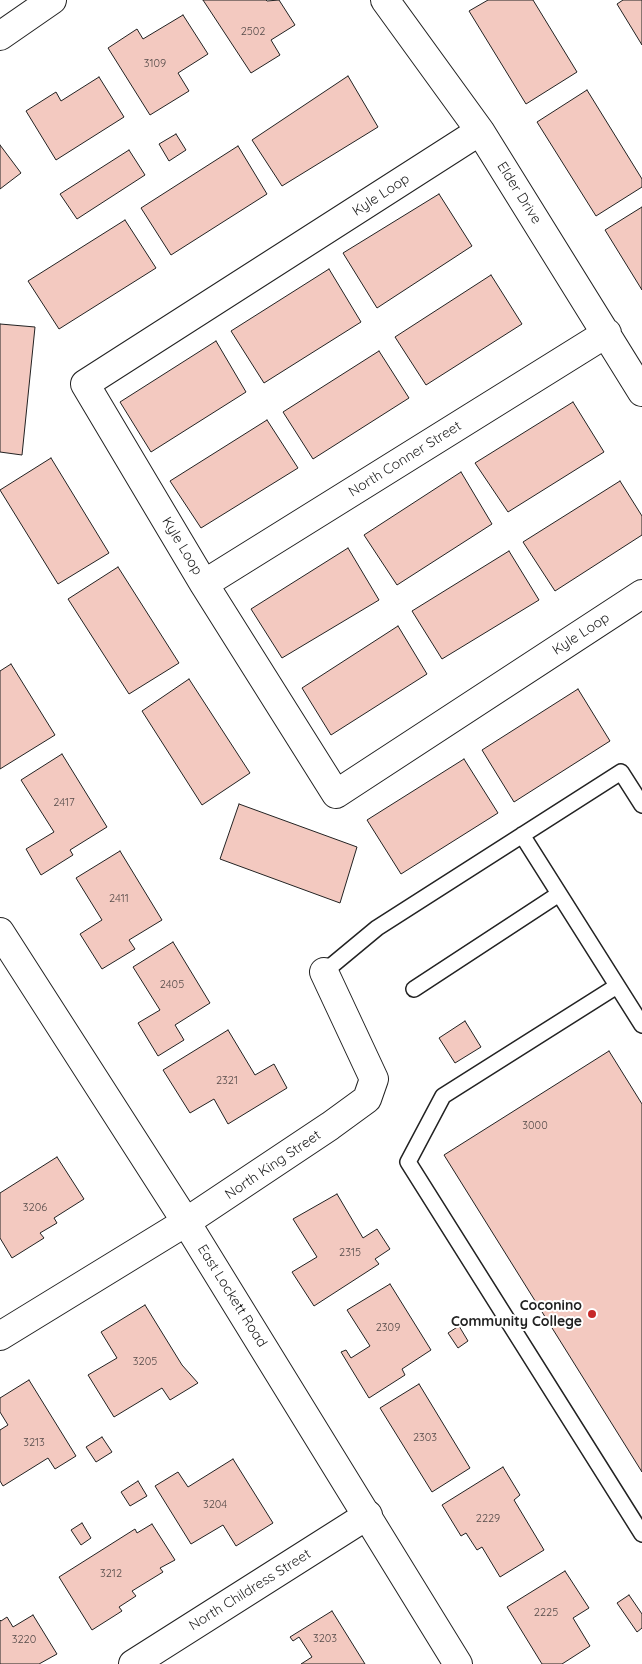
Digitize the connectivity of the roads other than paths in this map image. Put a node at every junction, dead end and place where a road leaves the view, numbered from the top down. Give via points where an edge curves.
1 (52, 0) edge
2 (385, 0) edge
3 (0, 36) edge
4 (480, 131) junction
5 (607, 333) junction
6 (642, 392) edge
7 (204, 584) junction
8 (642, 594) edge
9 (642, 805) edge
10 (522, 835) junction
11 (559, 894) junction
12 (0, 932) edge
13 (324, 972) joint
14 (617, 986) junction
15 (414, 989) dead end
16 (642, 1025) edge
17 (186, 1222) junction
18 (0, 1336) edge
19 (368, 1515) junction
20 (642, 1534) edge
21 (133, 1664) edge
22 (458, 1664) edge

1 - 3 street
2 - 4 street, Elder Drive
4 - 5 street, Elder Drive
4 - 7 street, Kyle Loop via 85,384
5 - 6 street, Elder Drive
5 - 7 street, North Conner Street
7 - 8 street, Kyle Loop via 336,794
9 - 10 lane, North King Street via 621,772
10 - 11 lane
10 - 13 lane, North King Street via 377,928
11 - 14 lane
11 - 15 lane
12 - 17 street, East Lockett Road
13 - 17 street, North King Street via 374,1079 367,1099
14 - 16 lane
14 - 20 lane via 443,1096 408,1162
17 - 18 street, North King Street
17 - 19 street, East Lockett Road
19 - 21 street, North Childress Street
19 - 22 street, East Lockett Road

